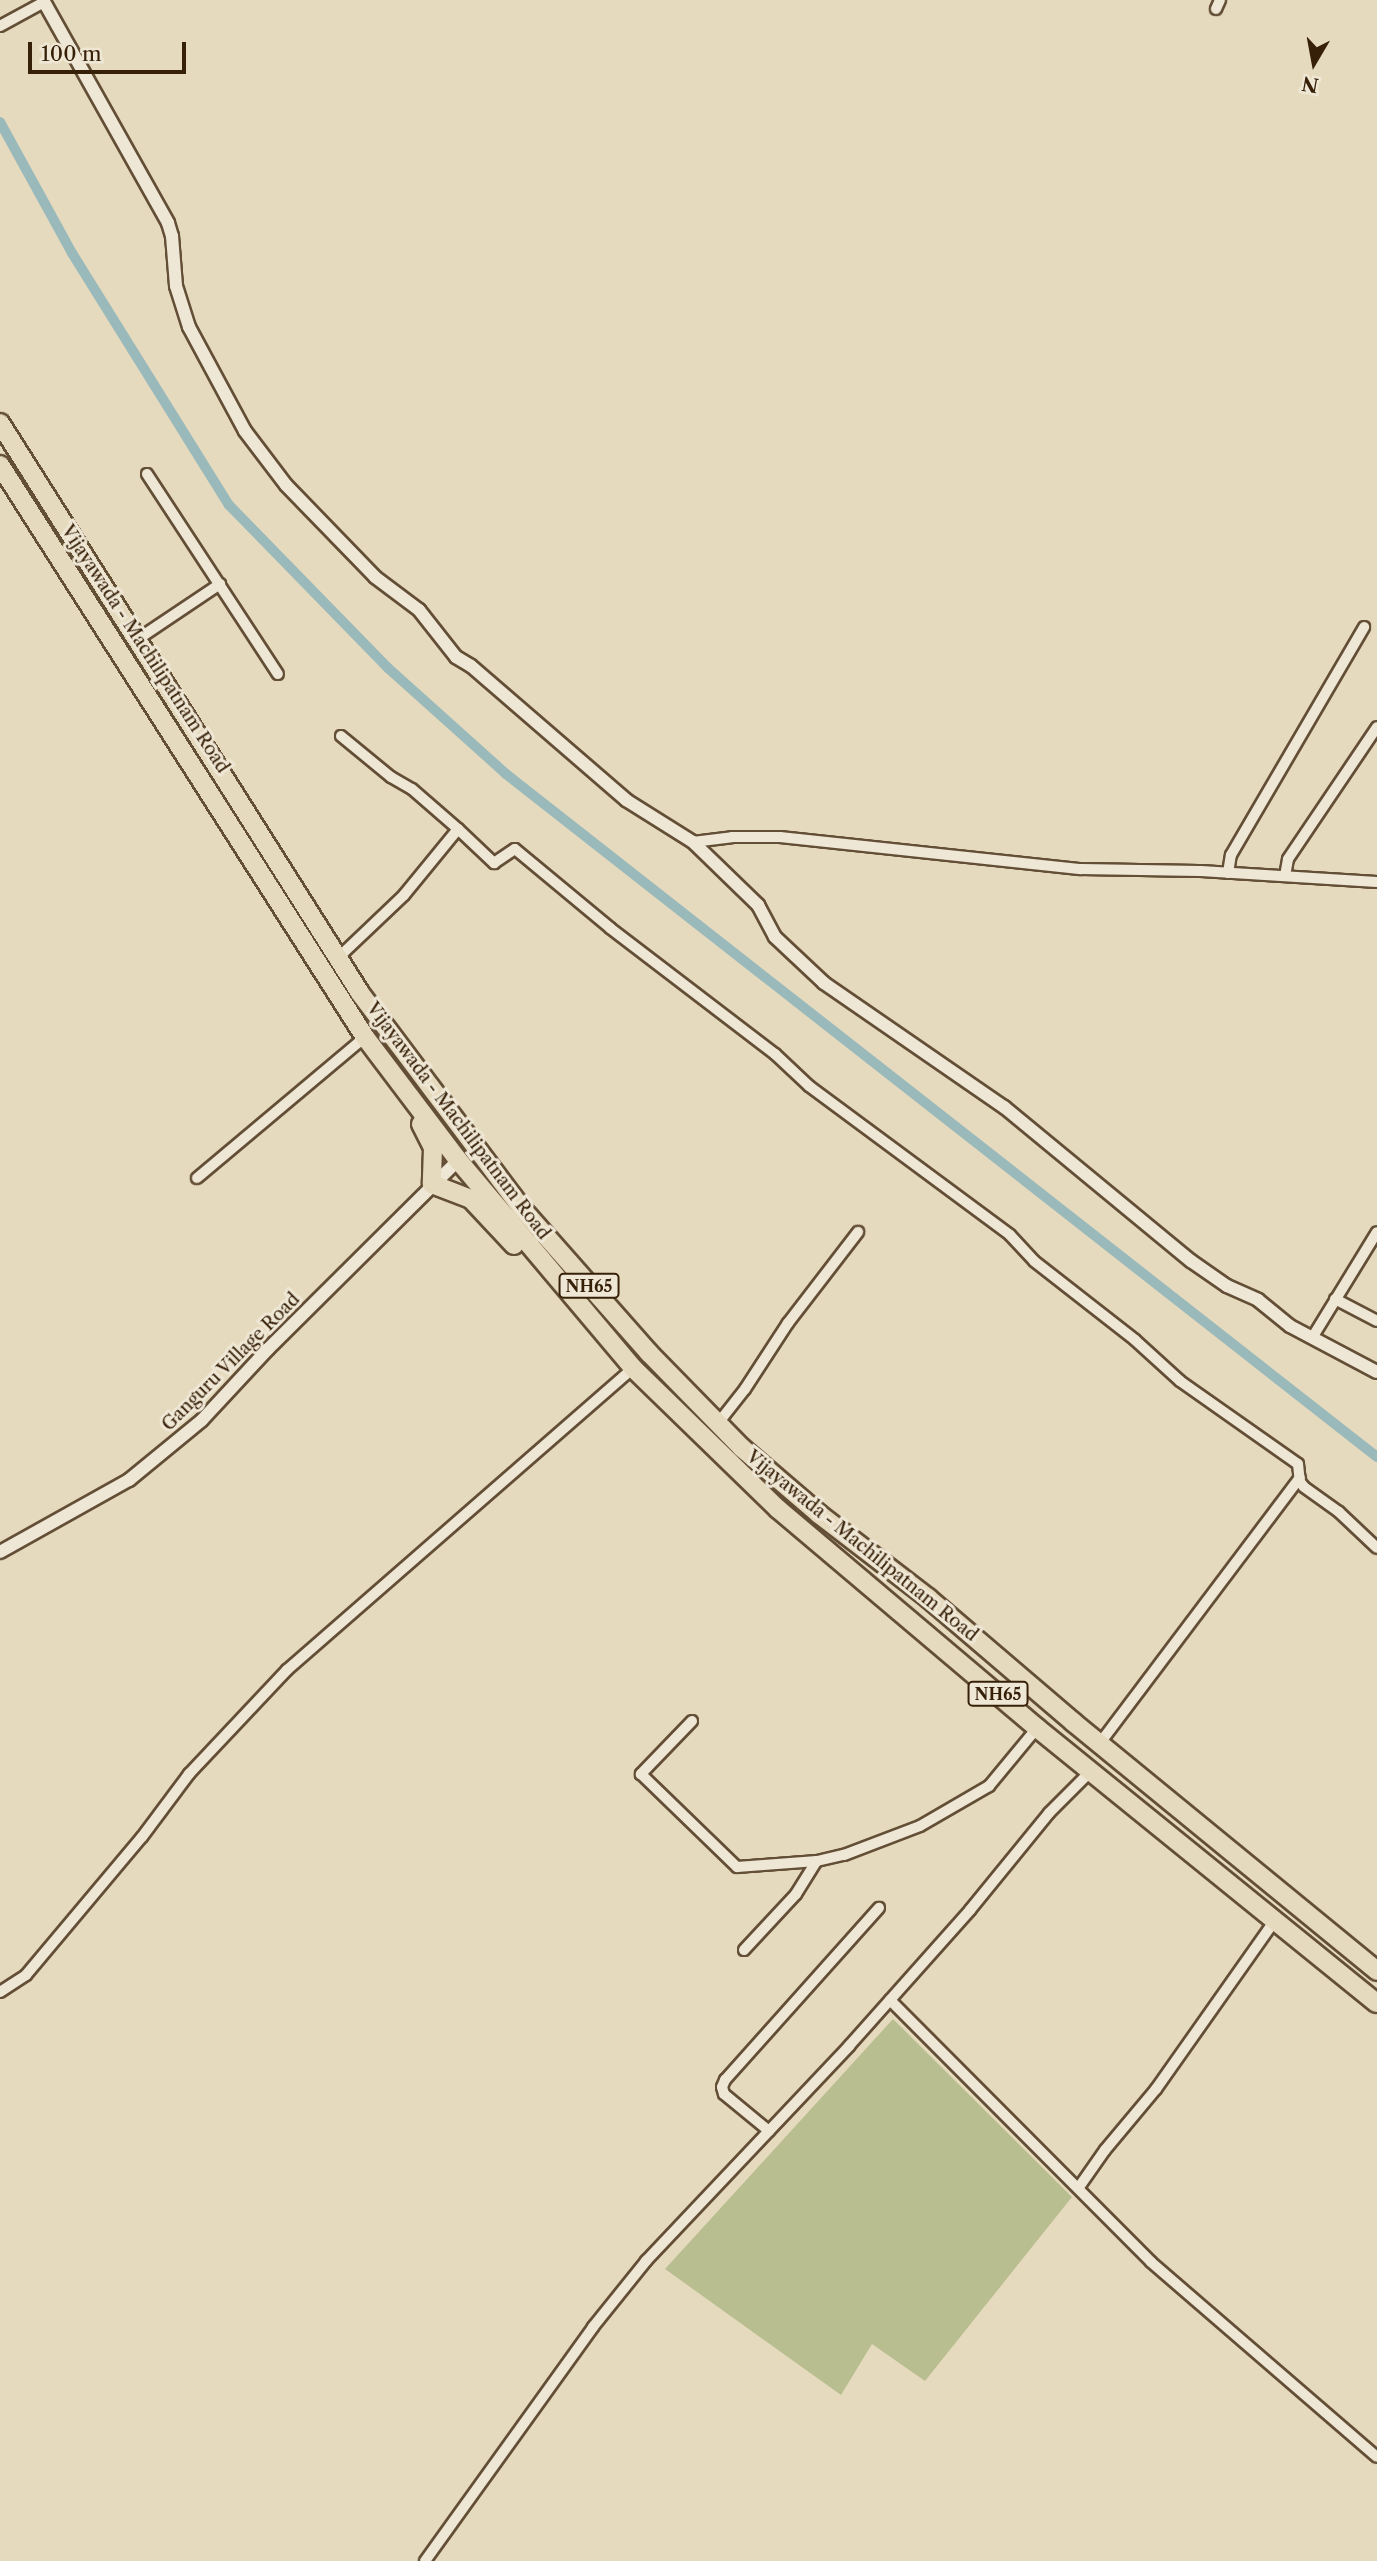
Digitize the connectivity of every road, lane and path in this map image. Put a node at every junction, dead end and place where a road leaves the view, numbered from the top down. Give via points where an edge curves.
1 (44, 1) edge
2 (2, 24) edge
3 (0, 423) edge
4 (0, 465) edge
5 (147, 474) dead end
6 (220, 584) junction
7 (1363, 627) dead end
8 (138, 639) junction
9 (278, 674) dead end
10 (1377, 727) edge
11 (341, 736) dead end
12 (458, 829) junction
13 (693, 842) junction
14 (1228, 873) junction
15 (1285, 876) junction
16 (1377, 882) edge
17 (340, 956) junction
18 (372, 1008) junction
19 (365, 1037) junction
20 (379, 1055) junction
21 (458, 1160) junction
22 (197, 1178) dead end
23 (432, 1184) junction
24 (858, 1232) dead end
25 (1377, 1232) edge
26 (566, 1292) junction
27 (1335, 1299) junction
28 (1377, 1321) edge
29 (1312, 1338) junction
30 (633, 1368) junction
31 (1377, 1373) edge
32 (719, 1422) junction
33 (1300, 1478) junction
34 (1377, 1548) edge
35 (0, 1552) edge
36 (692, 1721) dead end
37 (1037, 1728) junction
38 (1100, 1743) junction
39 (1091, 1771) junction
40 (817, 1861) junction
41 (879, 1908) dead end
42 (1274, 1923) junction
43 (744, 1950) dead end
44 (1377, 1971) edge
45 (0, 1992) edge
46 (890, 2000) junction
47 (1377, 2003) edge
48 (769, 2131) junction
49 (1079, 2187) junction
50 (1377, 2457) edge
51 (425, 2561) edge

1 - 2 street
1 - 13 street via 168,223 180,305 246,431 271,467 375,576 419,610 456,657 626,800
3 - 8 highway, Vijayawada - Machilipatnam Road / NH65
4 - 19 highway, Vijayawada - Machilipatnam Road / NH65
5 - 6 street
6 - 8 street
6 - 9 street
7 - 14 street via 1231,855
8 - 17 highway, Vijayawada - Machilipatnam Road / NH65
10 - 15 street via 1288,859
11 - 12 street
12 - 17 street via 404,895
12 - 33 street via 494,863 515,849 775,1054 809,1086 1001,1227 1043,1269 1180,1381 1298,1464
13 - 14 street via 780,837 1081,869
13 - 29 street via 758,905 775,937 824,983 1004,1107 1191,1261
14 - 15 street
15 - 16 street
17 - 18 highway, Vijayawada - Machilipatnam Road / NH65
18 - 21 highway via 393,1054 459,1145 462,1155
18 - 32 highway, Vijayawada - Machilipatnam Road / NH65 via 523,1210 649,1353
19 - 20 highway, Vijayawada - Machilipatnam Road / NH65
19 - 22 street
20 - 21 highway, Vijayawada - Machilipatnam Road / NH65
20 - 23 highway via 433,1148
21 - 23 street, Ganguru Village Road
21 - 26 highway, Vijayawada - Machilipatnam Road / NH65
23 - 26 highway via 471,1199 543,1278
23 - 35 street, Ganguru Village Road via 202,1420 165,1452 129,1480
24 - 32 street
25 - 27 street
26 - 30 highway, Vijayawada - Machilipatnam Road / NH65
27 - 28 street
27 - 29 street
29 - 31 street
30 - 37 highway, Vijayawada - Machilipatnam Road / NH65 via 778,1508
30 - 45 street via 287,1670 189,1774 26,1975
32 - 38 highway, Vijayawada - Machilipatnam Road / NH65 via 742,1448 819,1514 928,1598
33 - 34 street
33 - 38 street
36 - 40 street via 641,1774 737,1867
37 - 39 highway, Vijayawada - Machilipatnam Road / NH65
37 - 40 street via 989,1786 885,1840
38 - 44 highway, Vijayawada - Machilipatnam Road / NH65
39 - 42 highway, Vijayawada - Machilipatnam Road / NH65
39 - 46 street via 1049,1813
40 - 43 street via 796,1894
41 - 48 street via 725,2080 722,2087 728,2097
42 - 47 highway, Vijayawada - Machilipatnam Road / NH65
42 - 49 street via 1156,2089
46 - 48 street
46 - 49 street
48 - 51 street via 646,2261 593,2327
49 - 50 street via 1151,2262

